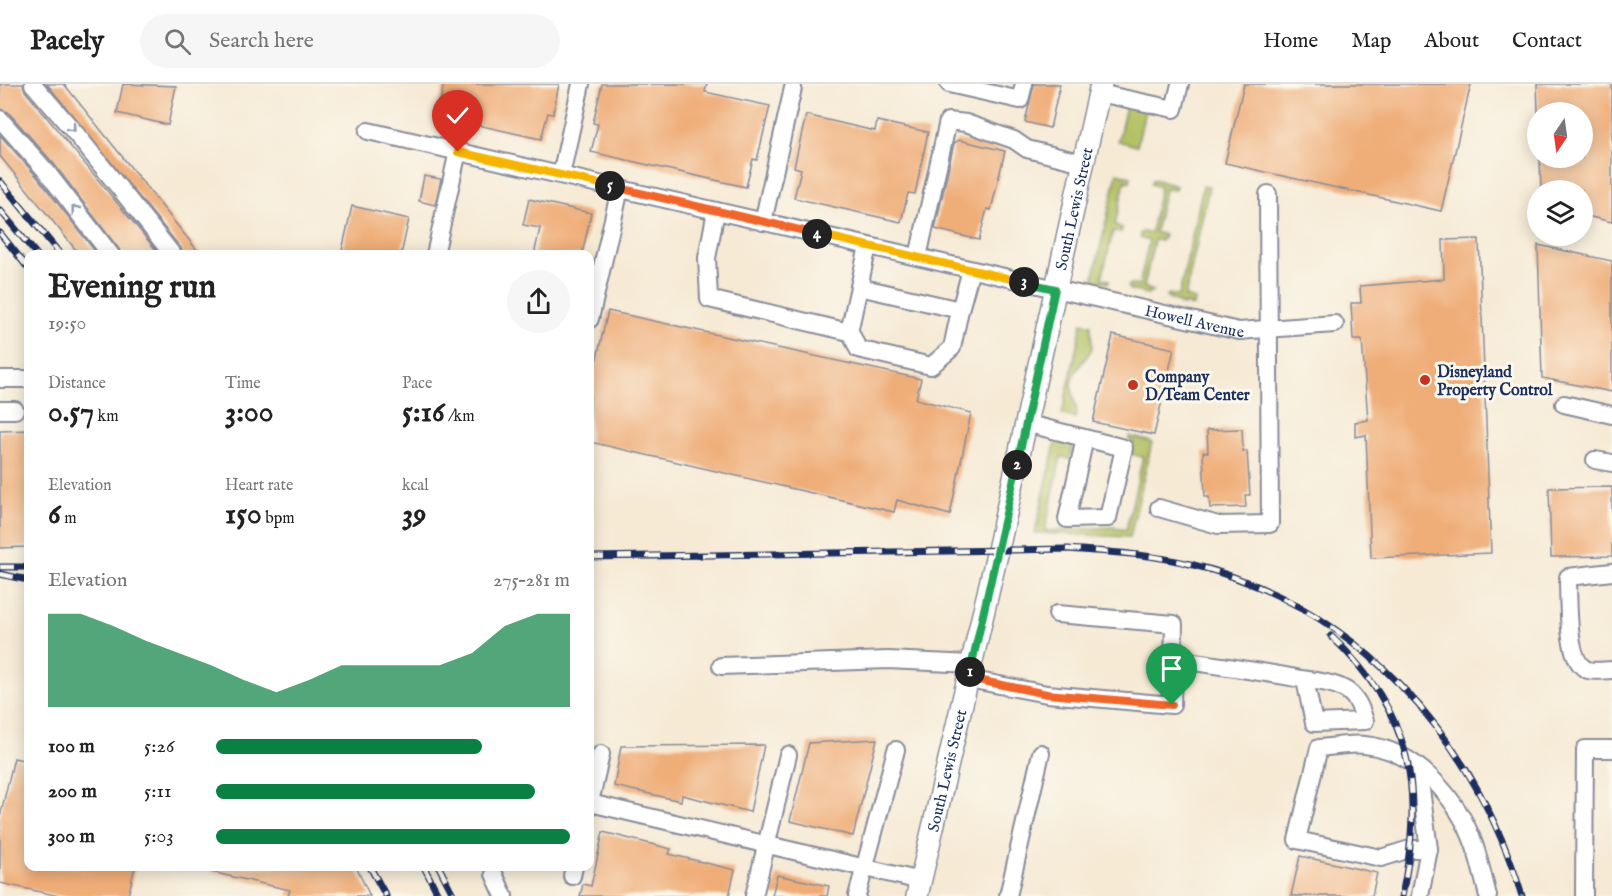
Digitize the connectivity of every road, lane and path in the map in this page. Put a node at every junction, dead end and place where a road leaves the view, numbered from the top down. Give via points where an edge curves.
1 (33, 84) edge
2 (581, 84) edge
3 (949, 84) edge
4 (1024, 84) edge
5 (1180, 84) edge
6 (792, 88) dead end
7 (1100, 88) edge
8 (0, 119) edge
9 (368, 131) dead end
10 (458, 152) junction
11 (1083, 164) junction
12 (561, 175) junction
13 (620, 189) junction
14 (1268, 194) dead end
15 (716, 211) junction
16 (763, 222) junction
17 (868, 246) junction
18 (107, 250) edge
19 (169, 250) edge
20 (436, 250) edge
21 (918, 257) junction
22 (971, 270) junction
23 (859, 287) junction
24 (1055, 289) junction
25 (594, 303) edge
26 (960, 310) junction
27 (1335, 324) dead end
28 (1269, 328) junction
29 (849, 329) junction
30 (24, 379) edge
31 (0, 380) edge
32 (1564, 404) dead end
33 (1612, 415) edge
34 (1026, 423) junction
35 (1085, 438) junction
36 (1159, 508) dead end
37 (1612, 572) edge
38 (1057, 614) dead end
39 (1173, 659) junction
40 (720, 666) dead end
41 (1612, 670) edge
42 (970, 671) junction
43 (1305, 680) dead end
44 (1612, 749) edge
45 (896, 750) dead end
46 (1041, 753) dead end
47 (601, 754) dead end
48 (788, 755) dead end
49 (1418, 767) junction
50 (594, 785) edge
51 (594, 804) edge
52 (767, 845) junction
53 (1429, 849) junction
54 (865, 867) junction
55 (494, 874) dead end
56 (919, 888) edge
57 (504, 896) edge
58 (754, 896) edge
59 (858, 896) edge
60 (1008, 896) edge
61 (1420, 896) edge
62 (1488, 896) edge
63 (1584, 896) edge

1 -> 19 street
2 - 12 street
3 - 4 street via 1020,100
5 - 7 street via 1174,109
6 - 16 street
7 - 11 main road, South Lewis Street
18 -> 8 street
9 - 10 street, Howell Avenue
10 - 12 street, Howell Avenue
10 - 20 street
11 - 21 street via 1026,149 1014,140 966,123 948,121
11 - 24 main road, South Lewis Street
12 - 13 street, Howell Avenue
13 - 15 street, Howell Avenue
13 - 25 street
14 - 28 street
15 - 16 street, Howell Avenue
15 - 29 street via 707,258 709,299
16 - 17 street, Howell Avenue
17 - 21 street, Howell Avenue
17 - 23 street
21 - 22 street, Howell Avenue
22 - 24 street, Howell Avenue
22 - 26 street
23 - 26 street
23 - 29 street
24 - 28 street, Howell Avenue via 1239,331
24 - 34 main road, South Lewis Street
26 - 29 street via 952,348 931,366 858,349
27 - 28 street, Howell Avenue
28 - 36 street via 1270,524 1218,525
30 - 31 street
32 - 33 street
34 - 35 street
34 - 42 main road, South Lewis Street
35 - 35 street via 1067,519 1108,518 1124,448
37 - 41 street via 1568,577 1568,582 1571,644 1579,664 1589,670
38 - 39 street via 1174,624
39 - 42 street via 1172,705 1047,694
39 - 43 street
40 - 42 street via 888,660
42 - 56 main road, South Lewis Street
44 - 63 street via 1586,749
45 - 54 street
46 - 60 street
47 - 50 street
48 - 52 street
49 - 53 street
49 - 53 street via 1390,750 1364,744 1319,748 1297,840 1381,858 1410,849
49 - 62 street via 1452,801 1474,845
51 - 52 street
52 - 54 street
52 - 58 street
53 - 61 street
54 - 56 street
54 - 59 street
55 - 57 street

